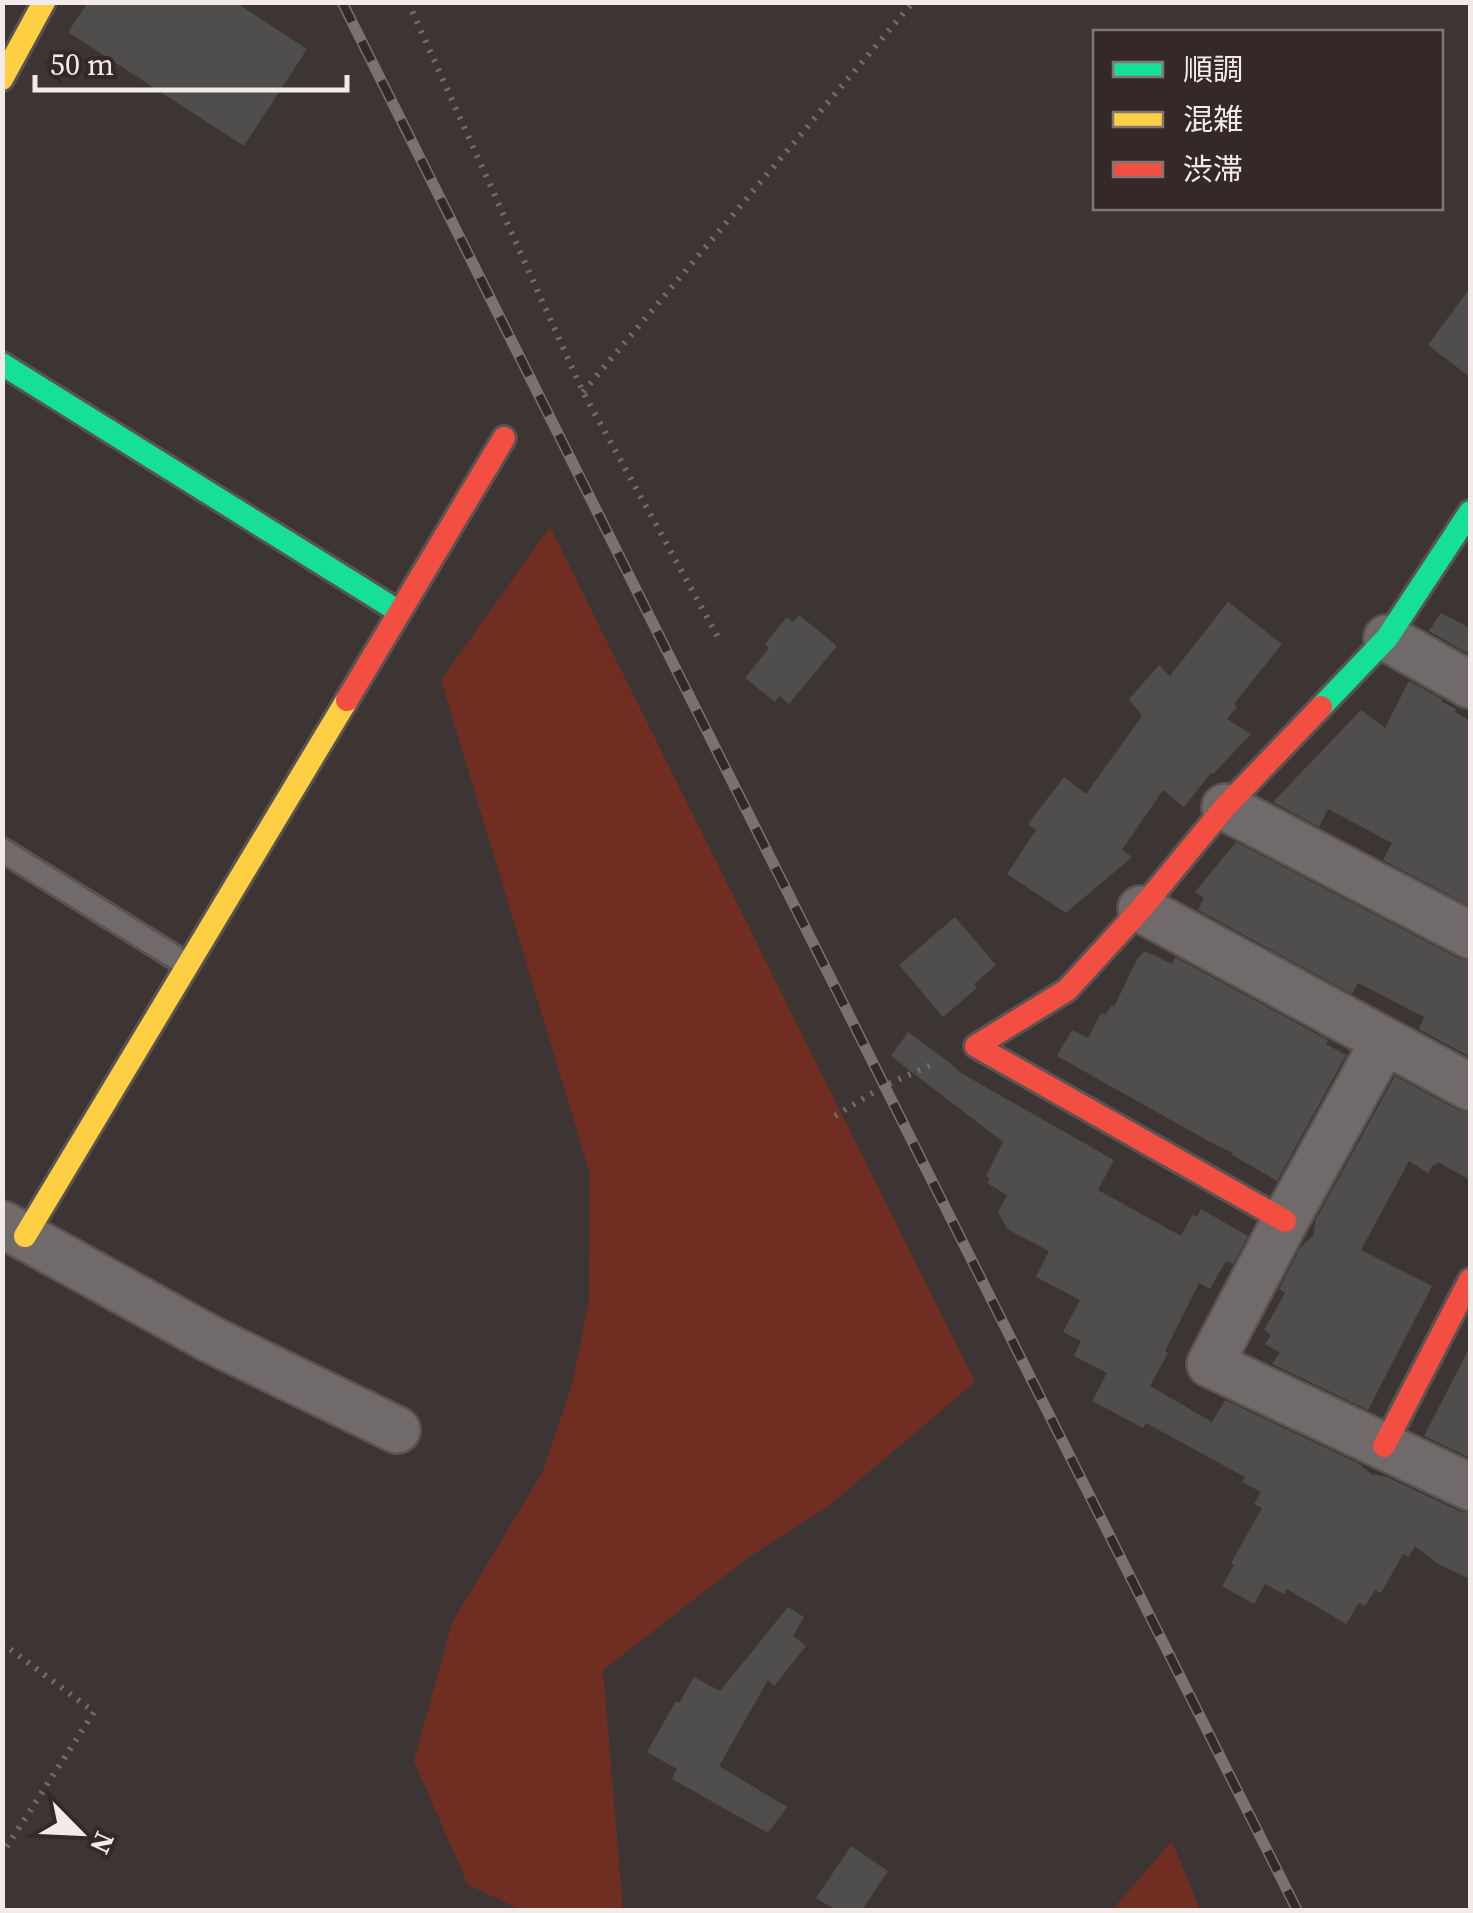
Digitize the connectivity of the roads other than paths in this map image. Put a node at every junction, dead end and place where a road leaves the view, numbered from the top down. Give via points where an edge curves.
1 (44, 2) edge
2 (2, 79) edge
3 (2, 364) edge
4 (504, 438) dead end
5 (1470, 512) edge
6 (398, 611) junction
7 (1386, 638) junction
8 (1470, 685) edge
9 (1225, 807) junction
10 (2, 850) edge
11 (1141, 909) junction
12 (1470, 935) edge
13 (186, 964) junction
14 (1384, 1040) junction
15 (1470, 1087) edge
16 (1285, 1220) junction
17 (14, 1230) edge
18 (1470, 1280) edge
19 (396, 1430) dead end
20 (1384, 1446) junction
21 (1470, 1486) edge

1 - 2 street
3 - 6 street
4 - 6 street
5 - 7 street
6 - 13 street
7 - 8 street
7 - 9 street
9 - 11 street
9 - 12 street
10 - 13 lane
11 - 14 street
11 - 16 street via 1067,990 976,1046
13 - 17 street
14 - 15 street
14 - 16 street
16 - 20 street via 1210,1364
17 - 19 street
18 - 20 street
20 - 21 street

